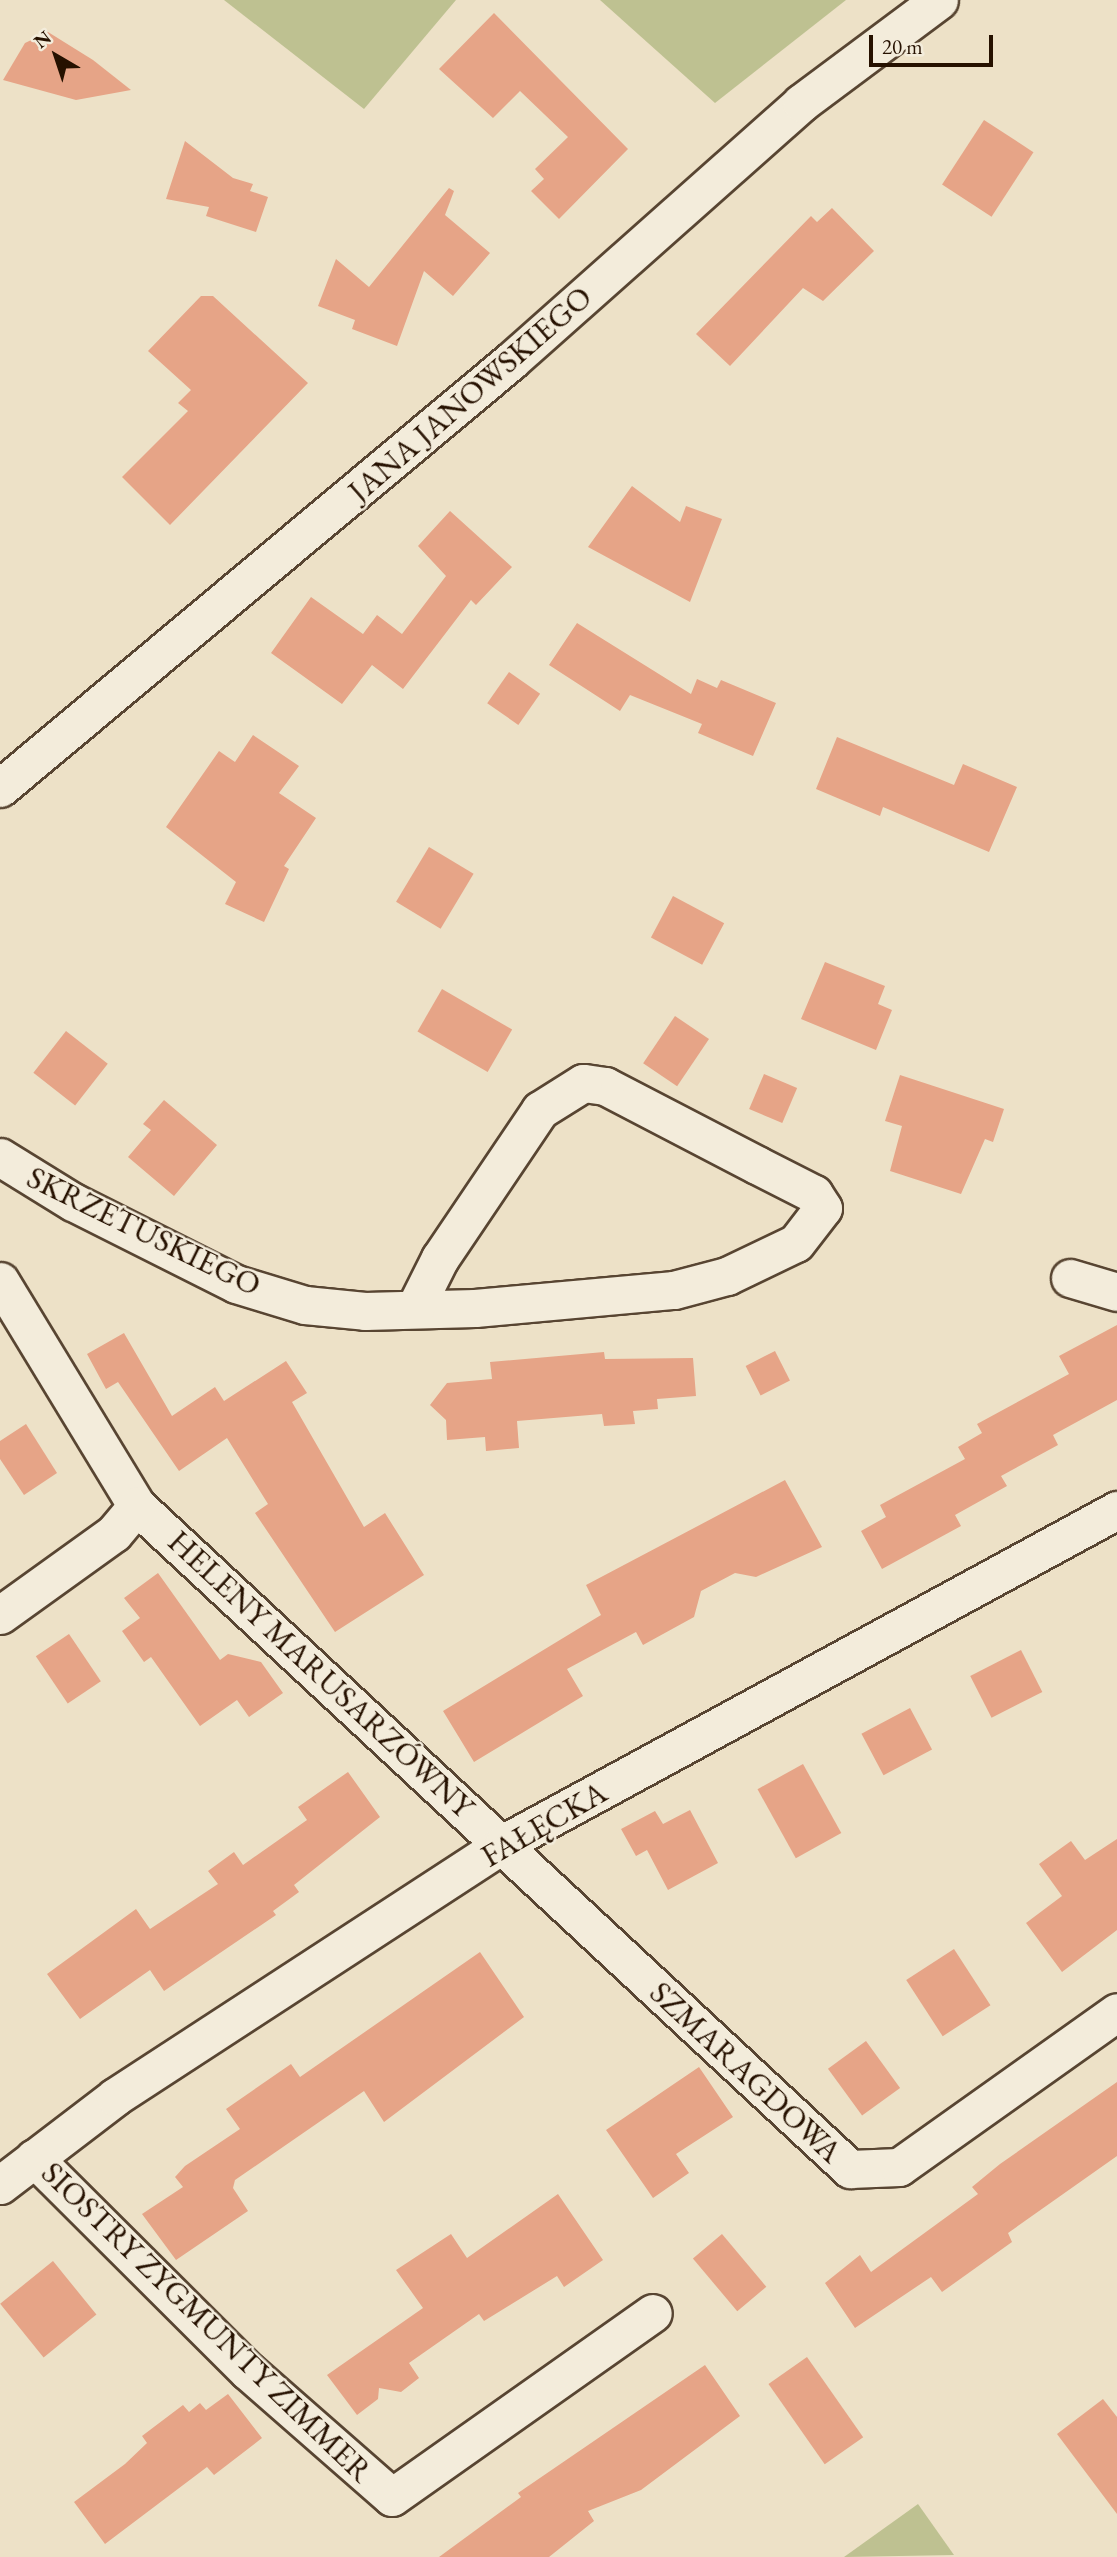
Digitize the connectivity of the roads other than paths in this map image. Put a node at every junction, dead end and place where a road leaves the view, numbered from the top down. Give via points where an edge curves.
1 (939, 0) edge
2 (0, 788) edge
3 (0, 1157) edge
4 (1070, 1278) dead end
5 (0, 1281) edge
6 (1117, 1292) edge
7 (415, 1308) junction
8 (137, 1506) junction
9 (1117, 1510) edge
10 (0, 1615) edge
11 (504, 1843) junction
12 (1117, 2012) edge
13 (34, 2158) junction
14 (0, 2185) edge
15 (653, 2313) dead end

1 - 2 street, JANA JANOWSKIEGO via 792,110 512,360
3 - 7 street, SKRZETUSKIEGO via 72,1202 236,1284 305,1305
4 - 6 street
5 - 8 street, HELENY MARUSARZÓWNY
7 - 7 street, SKRZETUSKIEGO via 440,1258 540,1110 583,1083 606,1086 814,1194 823,1208 796,1242 727,1276 674,1290
8 - 10 street, HELENY MARUSARZÓWNY via 114,1533
8 - 11 street, HELENY MARUSARZÓWNY
9 - 11 street, FAŁĘCKA
11 - 12 street, SZMARAGDOWA via 850,2169 900,2167
11 - 13 street, FAŁĘCKA via 116,2097
13 - 14 street, FAŁĘCKA
13 - 15 street, SIOSTRY ZYGMUNTY ZIMMER via 248,2371 392,2497

